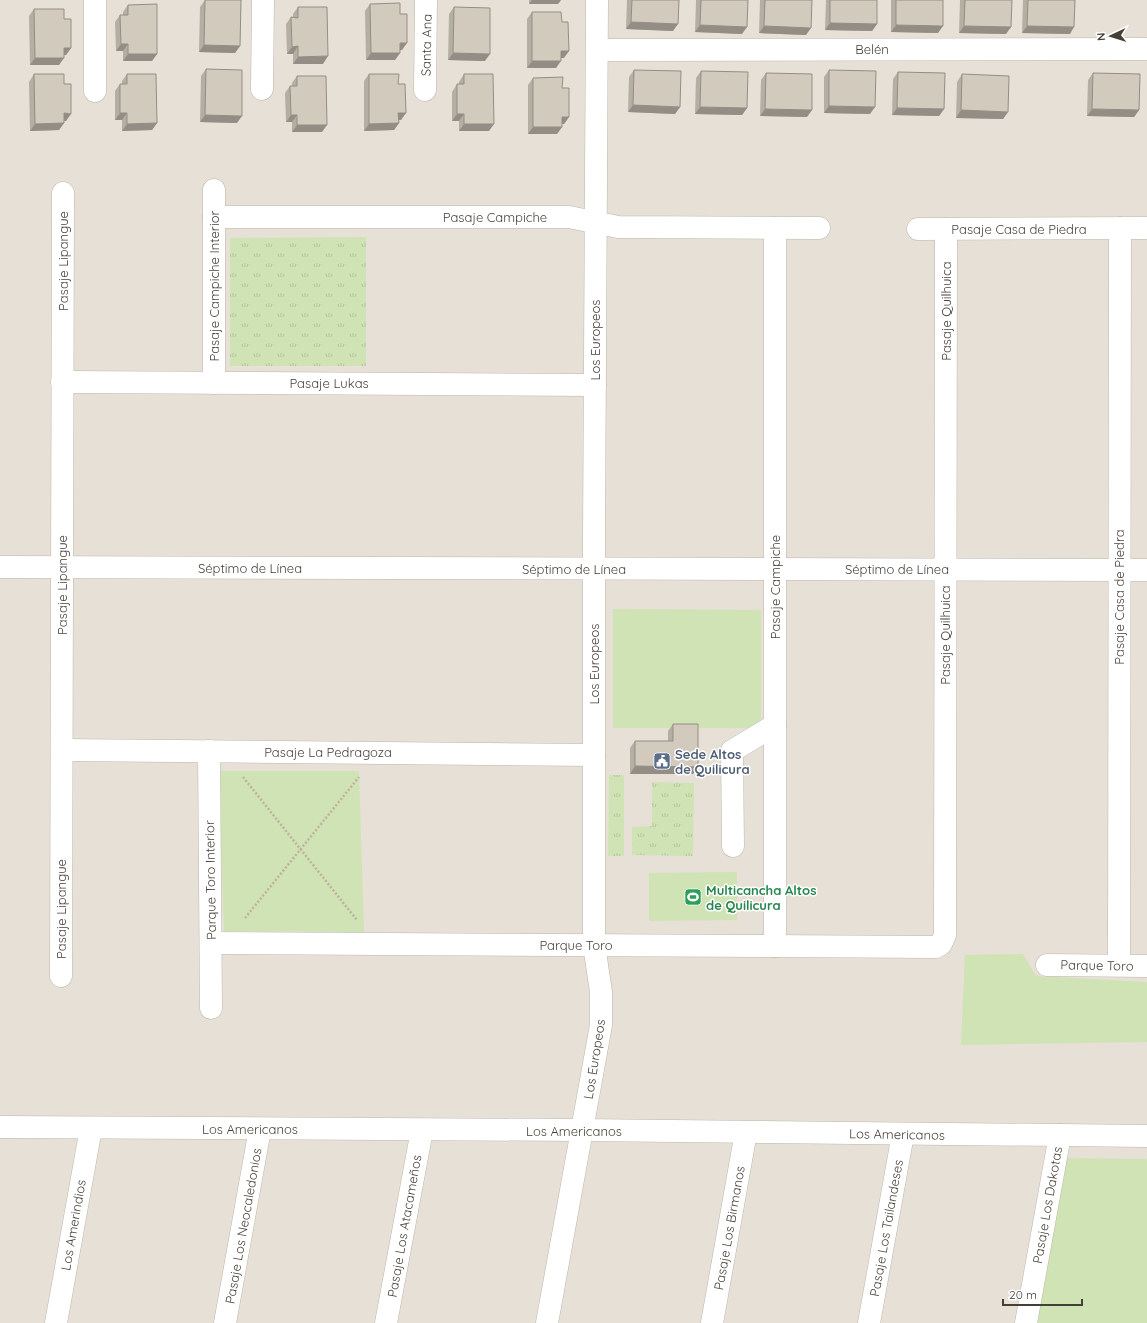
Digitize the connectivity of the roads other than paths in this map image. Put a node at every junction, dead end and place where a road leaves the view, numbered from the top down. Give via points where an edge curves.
1 (95, 0) edge
2 (263, 0) edge
3 (426, 0) edge
4 (597, 0) edge
5 (1147, 49) edge
6 (597, 50) junction
7 (262, 89) dead end
8 (425, 90) dead end
9 (95, 91) dead end
10 (214, 190) dead end
11 (63, 193) dead end
12 (214, 217) junction
13 (596, 223) junction
14 (775, 228) junction
15 (820, 228) dead end
16 (1120, 228) junction
17 (1147, 228) edge
18 (918, 229) dead end
19 (946, 229) junction
20 (62, 382) junction
21 (214, 383) junction
22 (595, 385) junction
23 (0, 568) edge
24 (62, 568) junction
25 (594, 568) junction
26 (775, 569) junction
27 (946, 569) junction
28 (1119, 570) junction
29 (1147, 570) edge
30 (775, 725) junction
31 (62, 750) junction
32 (216, 751) junction
33 (594, 755) junction
34 (733, 846) dead end
35 (218, 943) junction
36 (941, 944) joint
37 (594, 945) junction
38 (774, 946) junction
39 (1047, 964) dead end
40 (1118, 965) junction
41 (1147, 966) edge
42 (61, 976) dead end
43 (211, 1008) dead end
44 (0, 1127) edge
45 (91, 1128) junction
46 (260, 1129) junction
47 (422, 1130) junction
48 (581, 1130) junction
49 (746, 1132) junction
50 (903, 1134) junction
51 (1060, 1135) junction
52 (1147, 1136) edge
53 (56, 1323) edge
54 (225, 1323) edge
55 (386, 1323) edge
56 (547, 1323) edge
57 (712, 1323) edge
58 (869, 1323) edge
59 (1026, 1323) edge

1 - 9 street
2 - 7 street
3 - 8 street, Santa Ana
4 - 6 street, Los Europeos
5 - 6 street, Belén
6 - 13 street, Los Europeos
10 - 12 street, Pasaje Campiche Interior
11 - 20 street, Pasaje Lipangue
12 - 13 street, Pasaje Campiche via 569,218
12 - 21 street, Pasaje Campiche Interior
13 - 14 street, Pasaje Campiche via 618,227
13 - 22 street, Los Europeos
14 - 15 street, Pasaje Campiche
14 - 26 street, Pasaje Campiche
16 - 17 street, Pasaje Casa de Piedra
16 - 19 street, Pasaje Casa de Piedra
16 - 28 street, Pasaje Casa de Piedra
18 - 19 street, Pasaje Casa de Piedra
19 - 27 street, Pasaje Quilhuica
20 - 21 street, Pasaje Lukas
20 - 24 street, Pasaje Lipangue
21 - 22 street, Pasaje Lukas
22 - 25 street, Los Europeos
23 - 24 street, Séptimo de Línea
24 - 25 street, Séptimo de Línea
24 - 31 street, Pasaje Lipangue
25 - 26 street, Séptimo de Línea
25 - 33 street, Los Europeos
26 - 27 street, Séptimo de Línea
26 - 30 street, Pasaje Campiche
27 - 28 street, Séptimo de Línea
27 - 36 street, Pasaje Quilhuica via 945,935
28 - 29 street, Séptimo de Línea
28 - 40 street, Pasaje Casa de Piedra
30 - 34 street via 732,752
30 - 38 street, Pasaje Campiche
31 - 32 street, Pasaje La Pedragoza
31 - 42 street, Pasaje Lipangue
32 - 33 street, Pasaje La Pedragoza
32 - 35 street, Parque Toro Interior
33 - 37 street, Los Europeos
35 - 37 street, Parque Toro
35 - 43 street, Parque Toro Interior
36 - 38 street, Parque Toro via 936,947
37 - 38 street, Parque Toro
37 - 48 street, Los Europeos via 601,992 602,1025
39 - 40 street, Parque Toro
40 - 41 street, Parque Toro
44 - 45 street, Los Americanos
45 - 46 street, Los Americanos
45 - 53 street, Los Amerindios
46 - 47 street, Los Americanos
46 - 54 street, Pasaje Los Neocaledonios
47 - 48 street, Los Americanos
47 - 55 street, Pasaje Los Atacameños
48 - 49 street, Los Americanos
48 - 56 street, Los Europeos
49 - 50 street, Los Americanos
49 - 57 street, Pasaje Los Birmanos
50 - 51 street, Los Americanos
50 - 58 street, Pasaje Los Tailandeses
51 - 52 street, Los Americanos
51 - 59 street, Pasaje Los Dakotas

